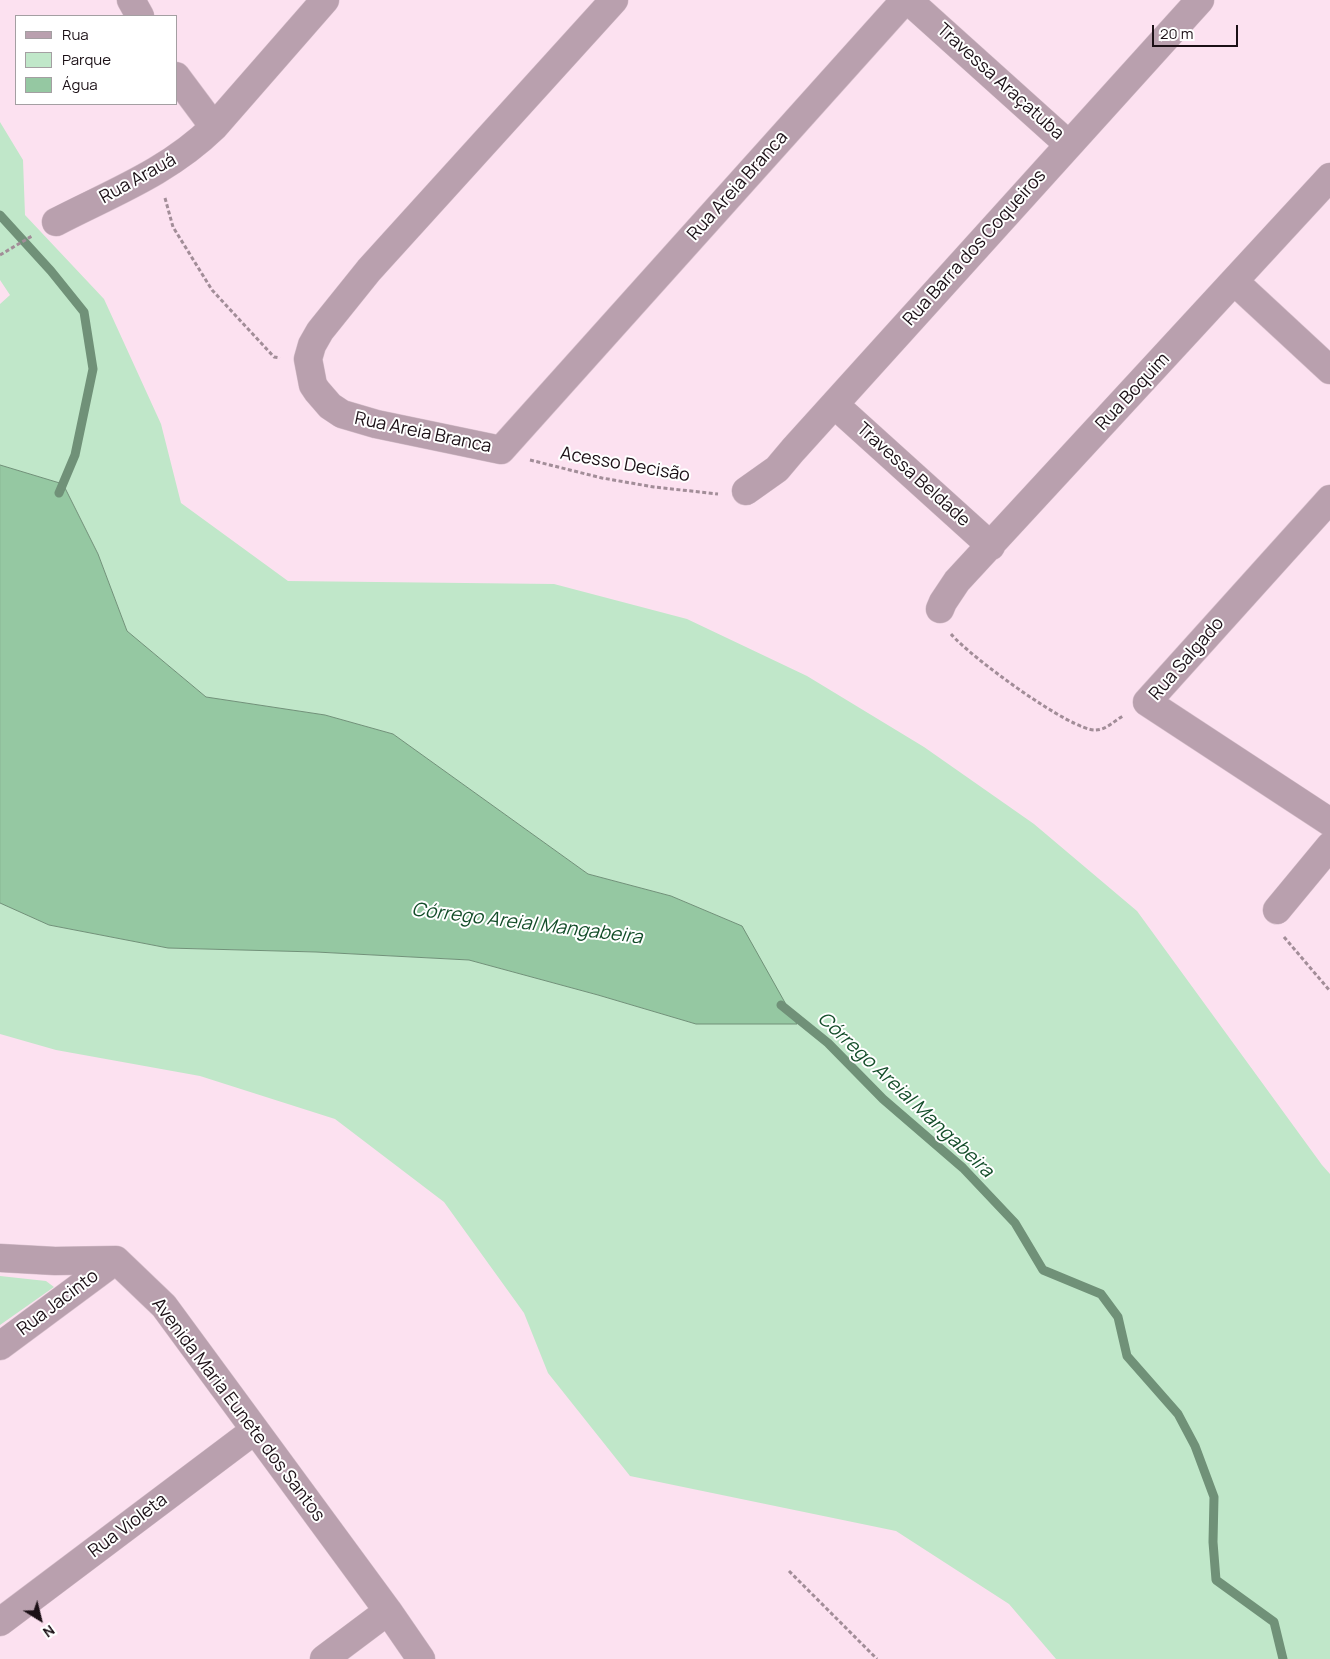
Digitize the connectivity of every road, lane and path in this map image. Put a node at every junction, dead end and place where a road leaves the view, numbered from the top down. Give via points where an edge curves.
1 (131, 0) edge
2 (326, 0) edge
3 (614, 0) edge
4 (907, 0) edge
5 (1200, 0) edge
6 (139, 15) edge
7 (178, 79) edge
8 (214, 127) junction
9 (1068, 144) junction
10 (158, 171) junction
11 (1330, 178) edge
12 (56, 222) joint
13 (0, 255) edge
14 (1234, 282) junction
15 (308, 359) junction
16 (1330, 370) edge
17 (835, 405) junction
18 (501, 450) junction
19 (746, 491) joint
20 (1330, 499) edge
21 (991, 546) junction
22 (940, 609) joint
23 (1147, 702) junction
24 (1330, 822) edge
25 (1330, 846) edge
26 (1277, 910) joint
27 (1330, 991) edge
28 (0, 1258) edge
29 (116, 1260) junction
30 (0, 1346) edge
31 (255, 1430) junction
32 (790, 1571) dead end
33 (388, 1611) junction
34 (0, 1622) edge
35 (324, 1659) edge
36 (421, 1659) edge
37 (876, 1659) edge

1 - 6 street
2 - 8 street, Rua Arauá
3 - 15 street via 369,270 320,331
4 - 9 street, Travessa Araçatuba
4 - 18 street, Rua Areia Branca
5 - 9 street, Rua Barra dos Coqueiros
7 - 8 street
8 - 10 street, Rua Arauá
9 - 17 street, Rua Barra dos Coqueiros
10 - 12 street, Rua Arauá
10 - 15 path via 173,228 212,290 274,357
11 - 14 street, Rua Boquim
12 - 13 path
14 - 16 street
14 - 21 street, Rua Boquim
15 - 18 street, Rua Areia Branca via 317,391 342,414
17 - 19 street, Rua Barra dos Coqueiros via 777,468
17 - 21 street, Travessa Beldade
18 - 19 path, Acesso Decisão via 534,462 654,487 717,494
20 - 23 street, Rua Salgado
21 - 22 street, Rua Boquim via 951,589
22 - 23 path via 948,629 974,656 1061,716 1087,729 1107,727
23 - 24 street, Rua Salgado
25 - 26 street
26 - 27 path via 1282,934
28 - 29 street
29 - 30 street, Rua Jacinto
29 - 31 street, Avenida Maria Eunete dos Santos via 164,1306
31 - 33 street, Avenida Maria Eunete dos Santos
31 - 34 street, Rua Violeta
32 - 37 path
33 - 35 street
33 - 36 street, Avenida Maria Eunete dos Santos

